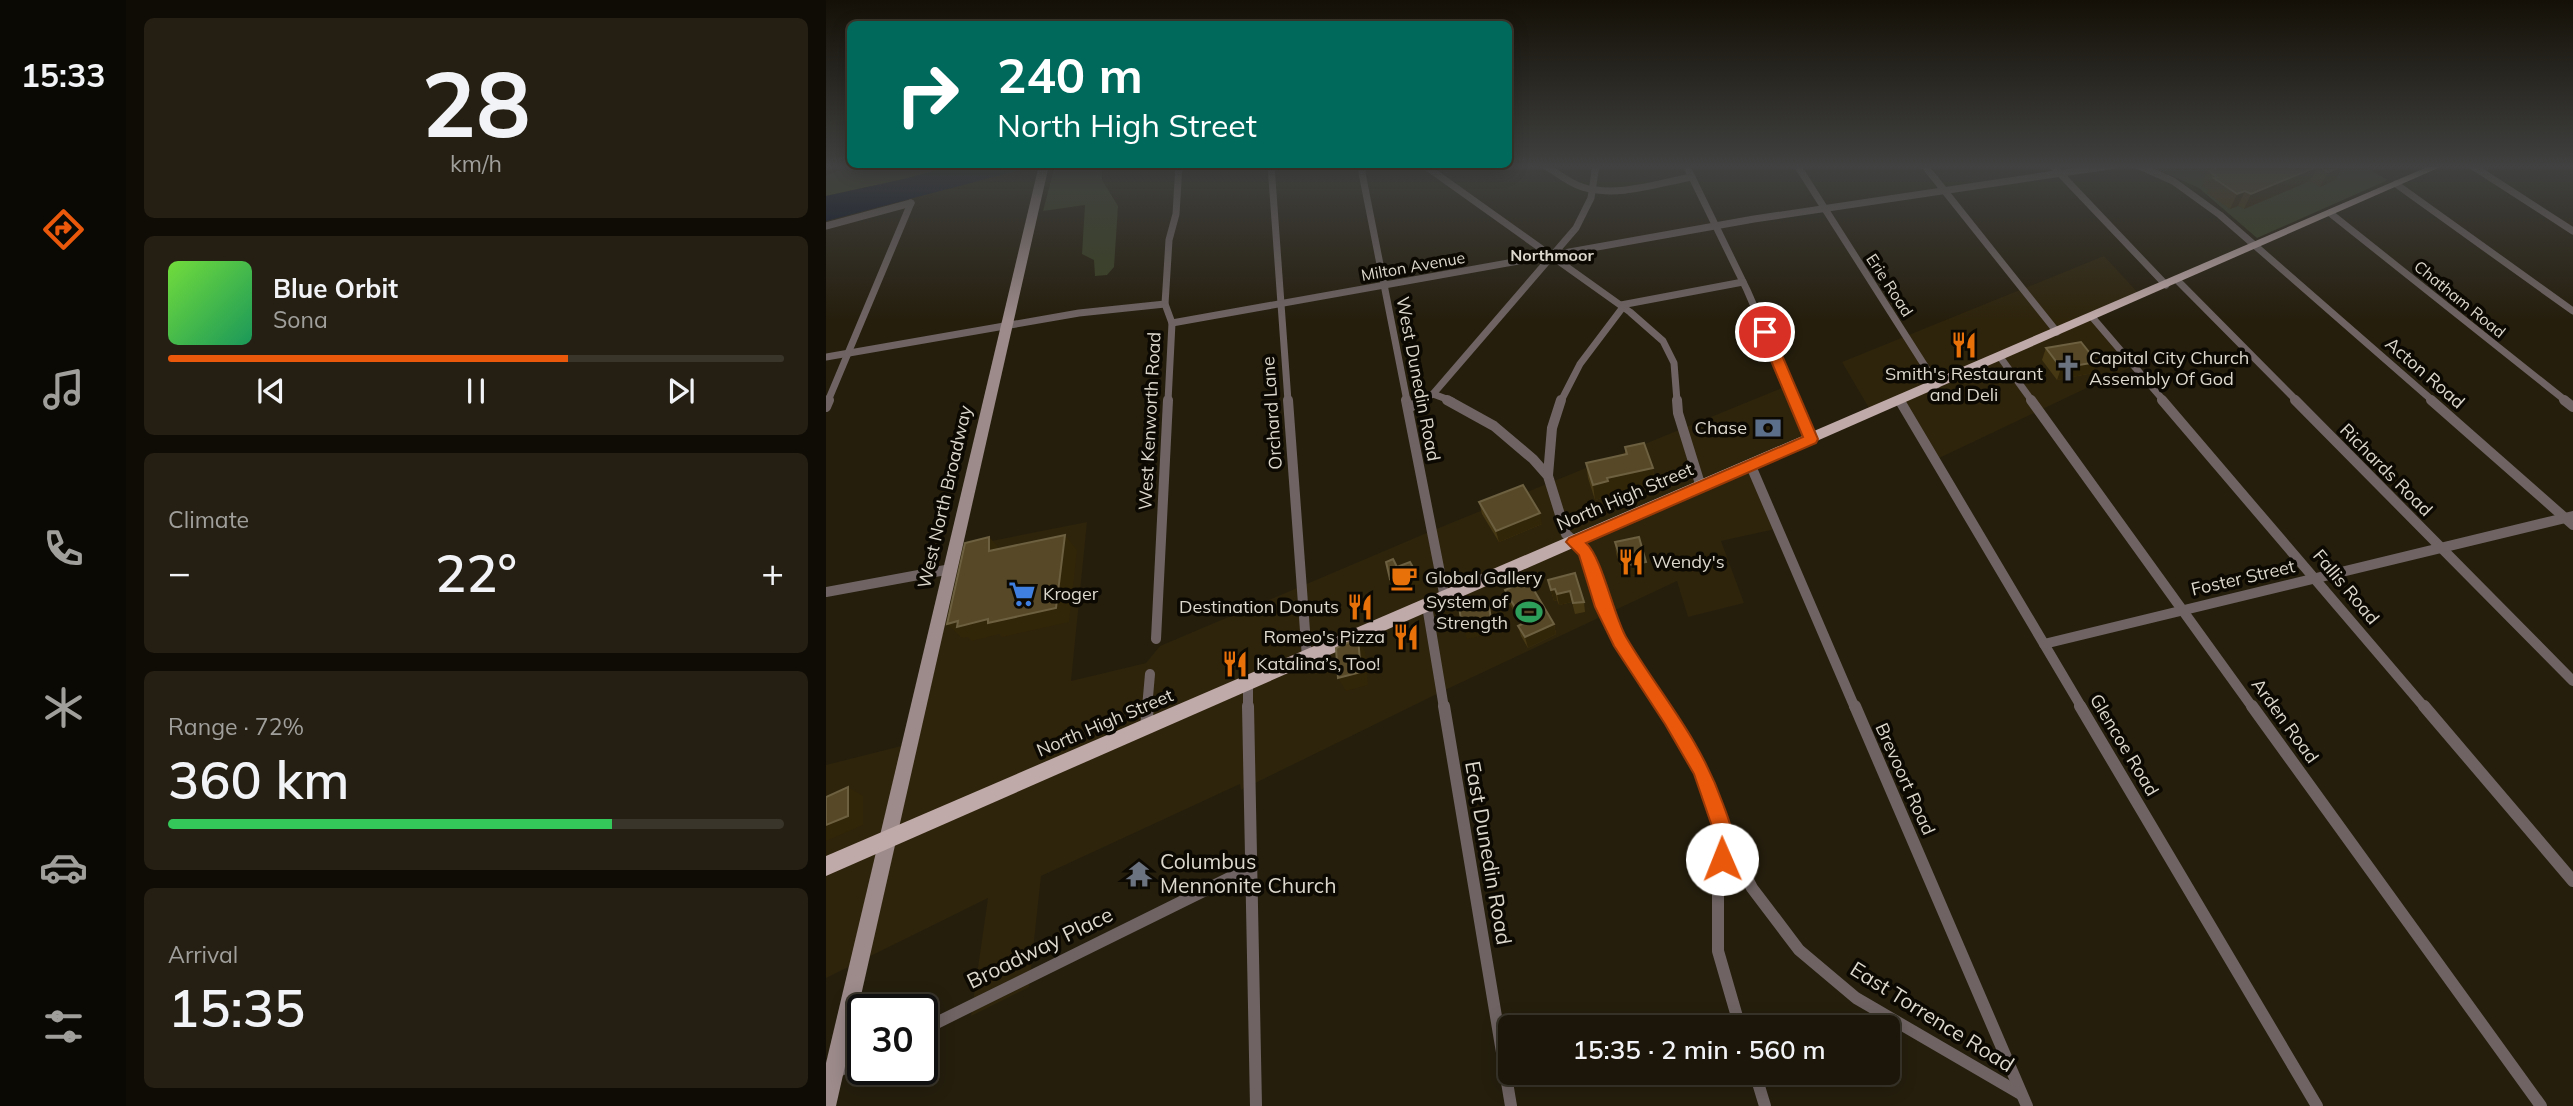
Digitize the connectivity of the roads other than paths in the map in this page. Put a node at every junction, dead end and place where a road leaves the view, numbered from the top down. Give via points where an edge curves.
1 (861, 217) edge
2 (905, 217) edge
3 (1032, 217) edge
4 (1175, 217) edge
5 (1274, 217) edge
6 (1371, 217) edge
7 (1497, 217) edge
8 (1583, 217) edge
9 (1711, 217) edge
10 (1773, 217) edge
11 (1830, 217) edge
12 (1966, 217) edge
13 (2104, 217) edge
14 (2222, 217) edge
15 (2322, 217) edge
16 (2335, 217) edge
17 (2441, 217) edge
18 (2551, 217) edge
19 (826, 226) edge
20 (1716, 226) junction
21 (2573, 231) edge
22 (2256, 245) junction
23 (1552, 255) junction
24 (1743, 282) junction
25 (2172, 282) junction
26 (1384, 285) junction
27 (1165, 303) junction
28 (1280, 304) junction
29 (1622, 306) junction
30 (2573, 311) edge
31 (2092, 317) junction
32 (1172, 323) junction
33 (1006, 325) junction
34 (2057, 332) junction
35 (848, 353) junction
36 (826, 357) edge
37 (2000, 357) junction
38 (1937, 385) junction
39 (1433, 394) junction
40 (1900, 401) junction
41 (826, 407) edge
42 (2573, 407) edge
43 (1408, 408) junction
44 (1811, 439) junction
45 (1751, 466) junction
46 (1548, 476) junction
47 (1701, 487) junction
48 (2570, 520) edge
49 (1574, 542) junction
50 (2440, 547) junction
51 (951, 569) junction
52 (2314, 577) junction
53 (826, 592) edge
54 (1445, 598) junction
55 (1427, 606) junction
56 (2182, 608) junction
57 (1156, 639) dead end
58 (2044, 643) junction
59 (1307, 658) junction
60 (1150, 674) dead end
61 (2573, 681) edge
62 (1248, 684) junction
63 (1146, 728) junction
64 (1726, 838) junction
65 (889, 839) junction
66 (826, 866) edge
67 (1252, 867) junction
68 (2573, 881) edge
69 (1737, 1015) edge
70 (938, 1022) edge
71 (847, 1067) edge
72 (830, 1075) edge
73 (1759, 1085) edge
74 (2024, 1100) edge
75 (826, 1106) edge
76 (1256, 1106) edge
77 (1511, 1106) edge
78 (1765, 1106) edge
79 (2317, 1106) edge
80 (2540, 1106) edge

1 - 19 street
2 - 35 street
3 - 33 main road, West North Broadway
4 - 27 street, West Kenworth Road
5 - 28 street, Orchard Lane
6 - 26 street, West Dunedin Road
7 - 23 street
8 - 23 street
9 - 20 street
10 - 20 street, Milton Avenue
11 - 38 street, Erie Road
12 - 34 street
13 - 25 street, Richards Road
14 - 22 street, Acton Road
15 - 22 main road, North High Street
16 - 42 street, Chatham Road
17 - 30 street
18 - 21 street
20 - 23 street, Milton Avenue
20 - 24 street
22 - 25 main road, North High Street
22 - 48 street, Acton Road
23 - 26 street, Milton Avenue
23 - 29 street
23 - 39 street
24 - 29 street
24 - 44 street
25 - 31 main road, North High Street
25 - 50 street, Richards Road
26 - 28 street, Milton Avenue
26 - 43 street, West Dunedin Road
27 - 32 street, West Kenworth Road
27 - 33 street
28 - 32 street, Milton Avenue
28 - 59 street, Orchard Lane
29 - 46 street via 1575,368 1563,394 1549,444
29 - 47 street via 1669,350 1678,413
31 - 34 main road, North High Street
31 - 52 street, Fallis Road
32 - 57 street, West Kenworth Road
33 - 35 street
33 - 51 main road, West North Broadway
34 - 37 main road, North High Street
35 - 36 street
35 - 41 street
37 - 38 main road, North High Street
37 - 56 street, Arden Road
38 - 40 main road, North High Street
39 - 43 street
39 - 46 street via 1494,426
40 - 44 main road, North High Street
40 - 58 street, Glencoe Road
43 - 54 street, West Dunedin Road
44 - 45 main road, North High Street
45 - 47 main road, North High Street
45 - 74 street, Brevoort Road
46 - 49 street, East Torrence Road via 1566,534
47 - 49 main road, North High Street
48 - 50 street, Foster Street
49 - 54 main road, North High Street
49 - 64 street, East Torrence Road via 1586,552 1603,607 1620,641 1702,771
50 - 52 street, Foster Street
50 - 61 street, Richards Road
51 - 53 street
51 - 65 main road, West North Broadway
52 - 56 street, Foster Street
52 - 68 street, Fallis Road
54 - 55 main road, North High Street
55 - 59 main road, North High Street
55 - 77 street, East Dunedin Road
56 - 58 street, Foster Street
56 - 80 street, Arden Road
58 - 79 street, Glencoe Road
59 - 62 main road, North High Street
60 - 63 street
62 - 63 main road, North High Street
62 - 67 street
63 - 65 main road, North High Street
64 - 69 street via 1718,880 1718,951
64 - 74 street, East Torrence Road via 1752,888 1799,950 1856,998
65 - 66 main road, North High Street
65 - 72 main road, West North Broadway
67 - 70 street, Broadway Place
67 - 76 street
71 - 72 street
72 - 75 main road, West North Broadway
73 - 78 street

